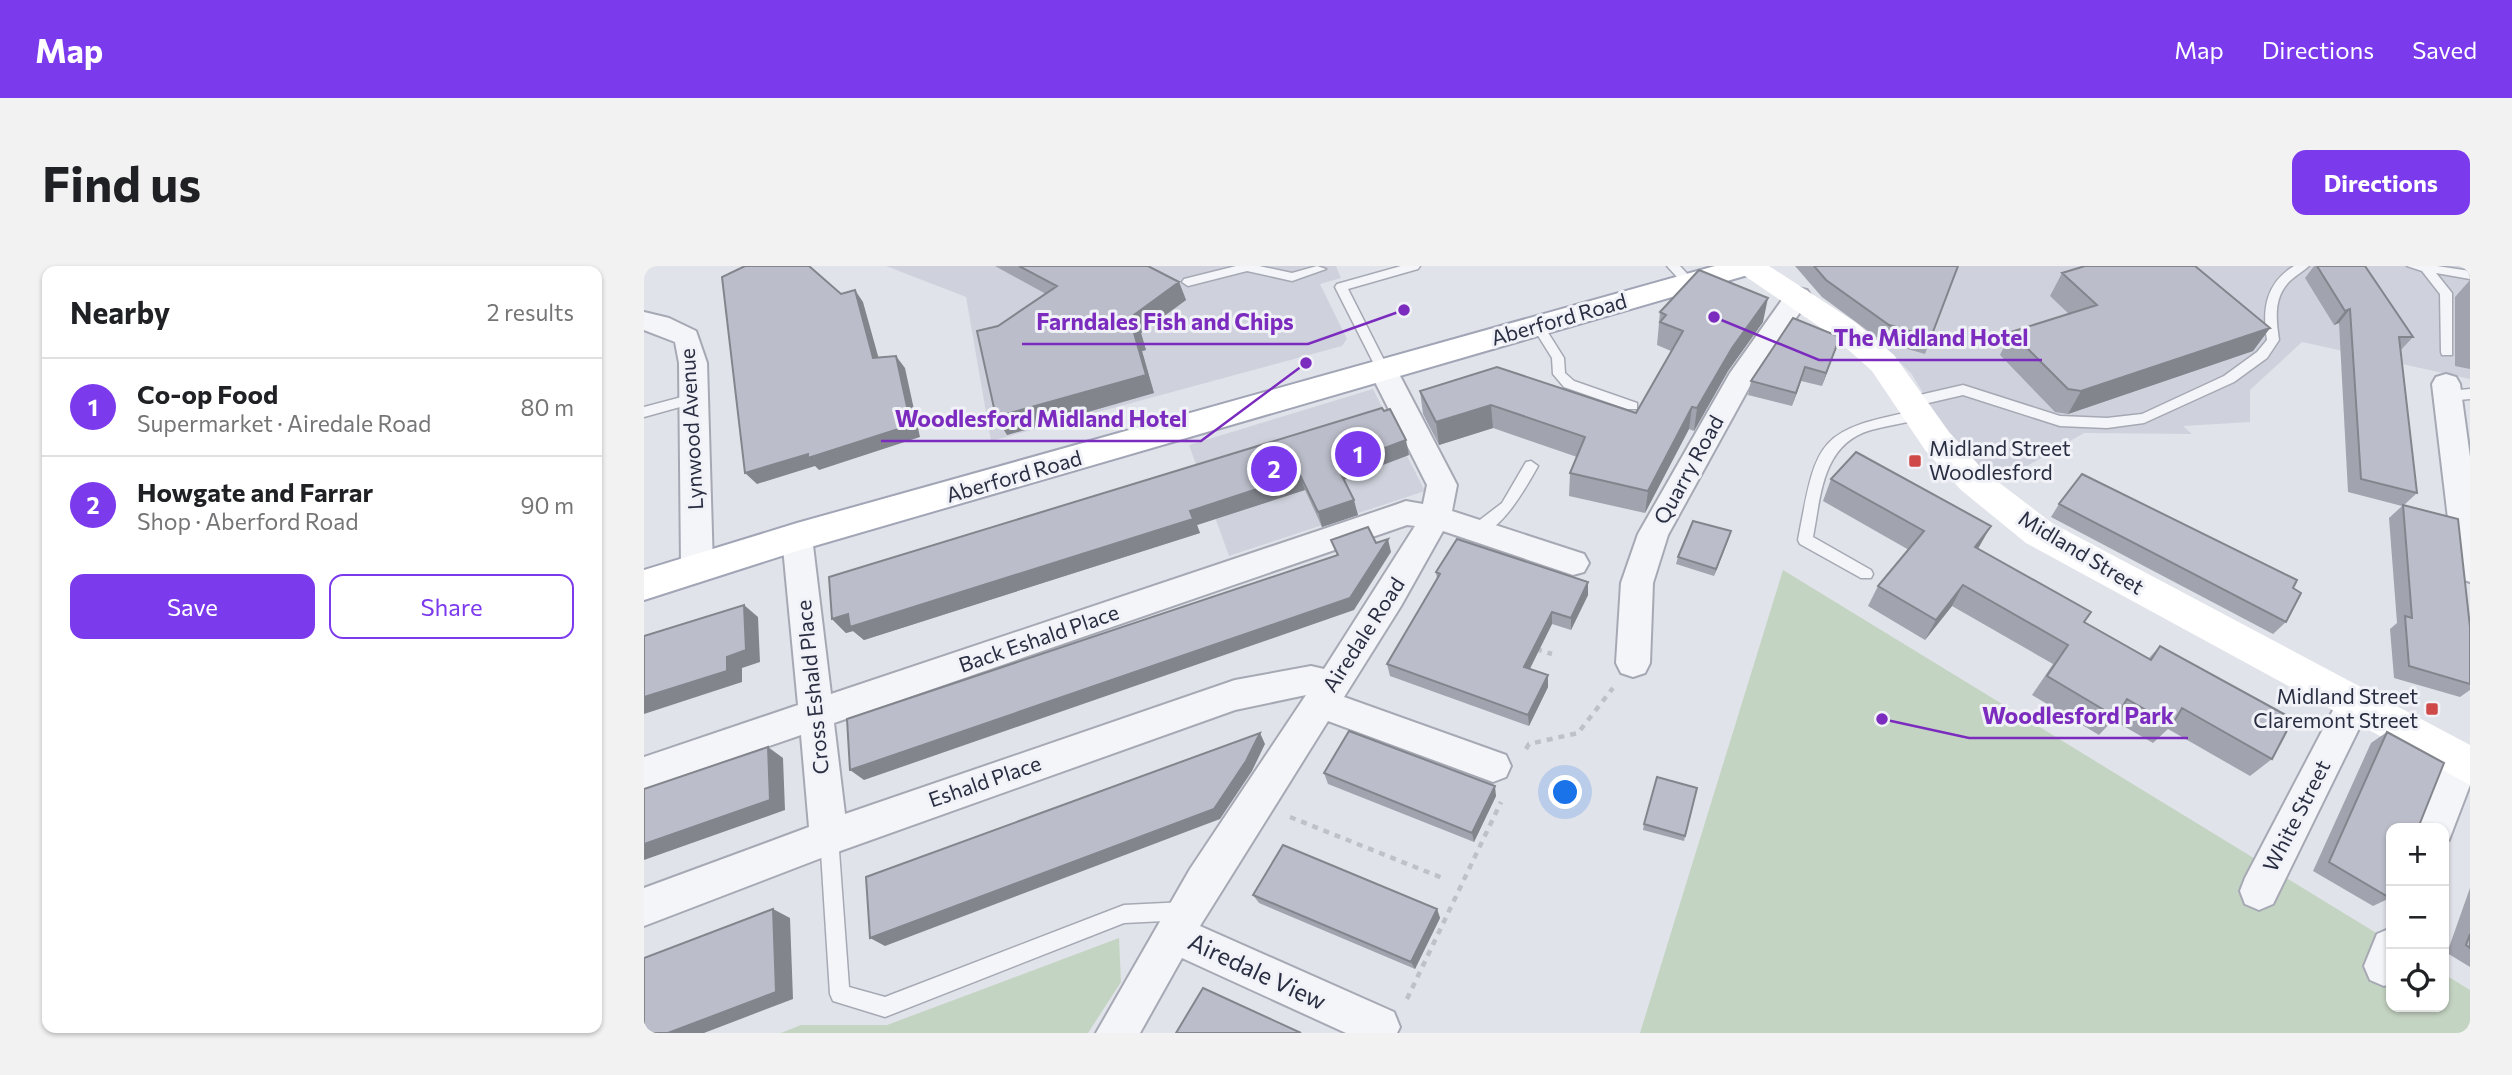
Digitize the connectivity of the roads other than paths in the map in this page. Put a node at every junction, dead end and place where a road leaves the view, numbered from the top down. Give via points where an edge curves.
1 (1414, 266) edge
2 (1749, 266) edge
3 (2303, 266) edge
4 (2413, 266) edge
5 (1320, 267) edge
6 (2427, 270) junction
7 (1681, 274) edge
8 (2470, 275) edge
9 (1188, 282) dead end
10 (1341, 287) junction
11 (1798, 296) junction
12 (644, 321) edge
13 (1538, 326) junction
14 (2447, 352) dead end
15 (1383, 370) junction
16 (2455, 391) edge
17 (693, 399) junction
18 (1632, 406) dead end
19 (1915, 408) junction
20 (644, 412) edge
21 (1531, 466) dead end
22 (1436, 516) junction
23 (1477, 530) junction
24 (797, 537) junction
25 (1573, 563) dead end
26 (697, 567) junction
27 (2470, 569) edge
28 (1866, 574) dead end
29 (644, 585) edge
30 (1633, 663) road end
31 (1325, 694) junction
32 (2354, 704) junction
33 (815, 716) junction
34 (2466, 764) edge
35 (1507, 772) road end
36 (644, 773) edge
37 (2438, 823) edge
38 (829, 837) junction
39 (2267, 875) dead end
40 (644, 907) edge
41 (1181, 922) junction
42 (1391, 1018) road end
43 (1117, 1033) edge

1 - 10 lane
2 - 7 main road, Aberford Road
2 - 11 main road, Midland Street
3 - 19 lane via 2284,276 2273,294 2269,317 2273,340 2262,355 2229,379 2144,418 2107,423 2060,421 1963,390
4 - 6 lane
5 - 9 lane via 1292,277 1247,267
5 - 10 lane
6 - 8 lane
6 - 14 lane via 2446,293
7 - 13 main road, Aberford Road
10 - 15 lane, Airedale Road
11 - 19 main road, Midland Street via 1883,363
11 - 30 street, Quarry Road via 1740,380 1653,534 1637,583
12 - 17 street, Lynwood Avenue via 687,337
13 - 15 main road, Aberford Road
13 - 18 lane via 1558,358 1559,374 1569,384
15 - 22 street, Airedale Road via 1442,485
15 - 24 main road, Aberford Road
16 - 27 street
17 - 20 lane
17 - 26 street, Lynwood Avenue
19 - 28 lane via 1846,435 1824,458 1805,540
19 - 32 main road, Midland Street via 1973,481 2039,533
21 - 23 lane via 1507,507
22 - 23 street, Back Eshald Place
22 - 31 street, Airedale Road via 1390,597
22 - 33 street, Back Eshald Place via 1406,513
23 - 25 street, Back Eshald Place
24 - 26 main road, Aberford Road
24 - 33 street, Cross Eshald Place
26 - 29 main road, Aberford Road
31 - 35 street, Eshald Place
31 - 38 street, Eshald Place via 1311,680 1235,695
31 - 41 street, Airedale Road
32 - 34 main road, Midland Street
32 - 39 street, White Street
33 - 36 street, Back Eshald Place
33 - 38 street, Cross Eshald Place
34 - 37 street
38 - 40 street, Eshald Place
38 - 41 lane via 840,994 886,1007 1124,914
41 - 42 street, Airedale View
41 - 43 street, Airedale Road

